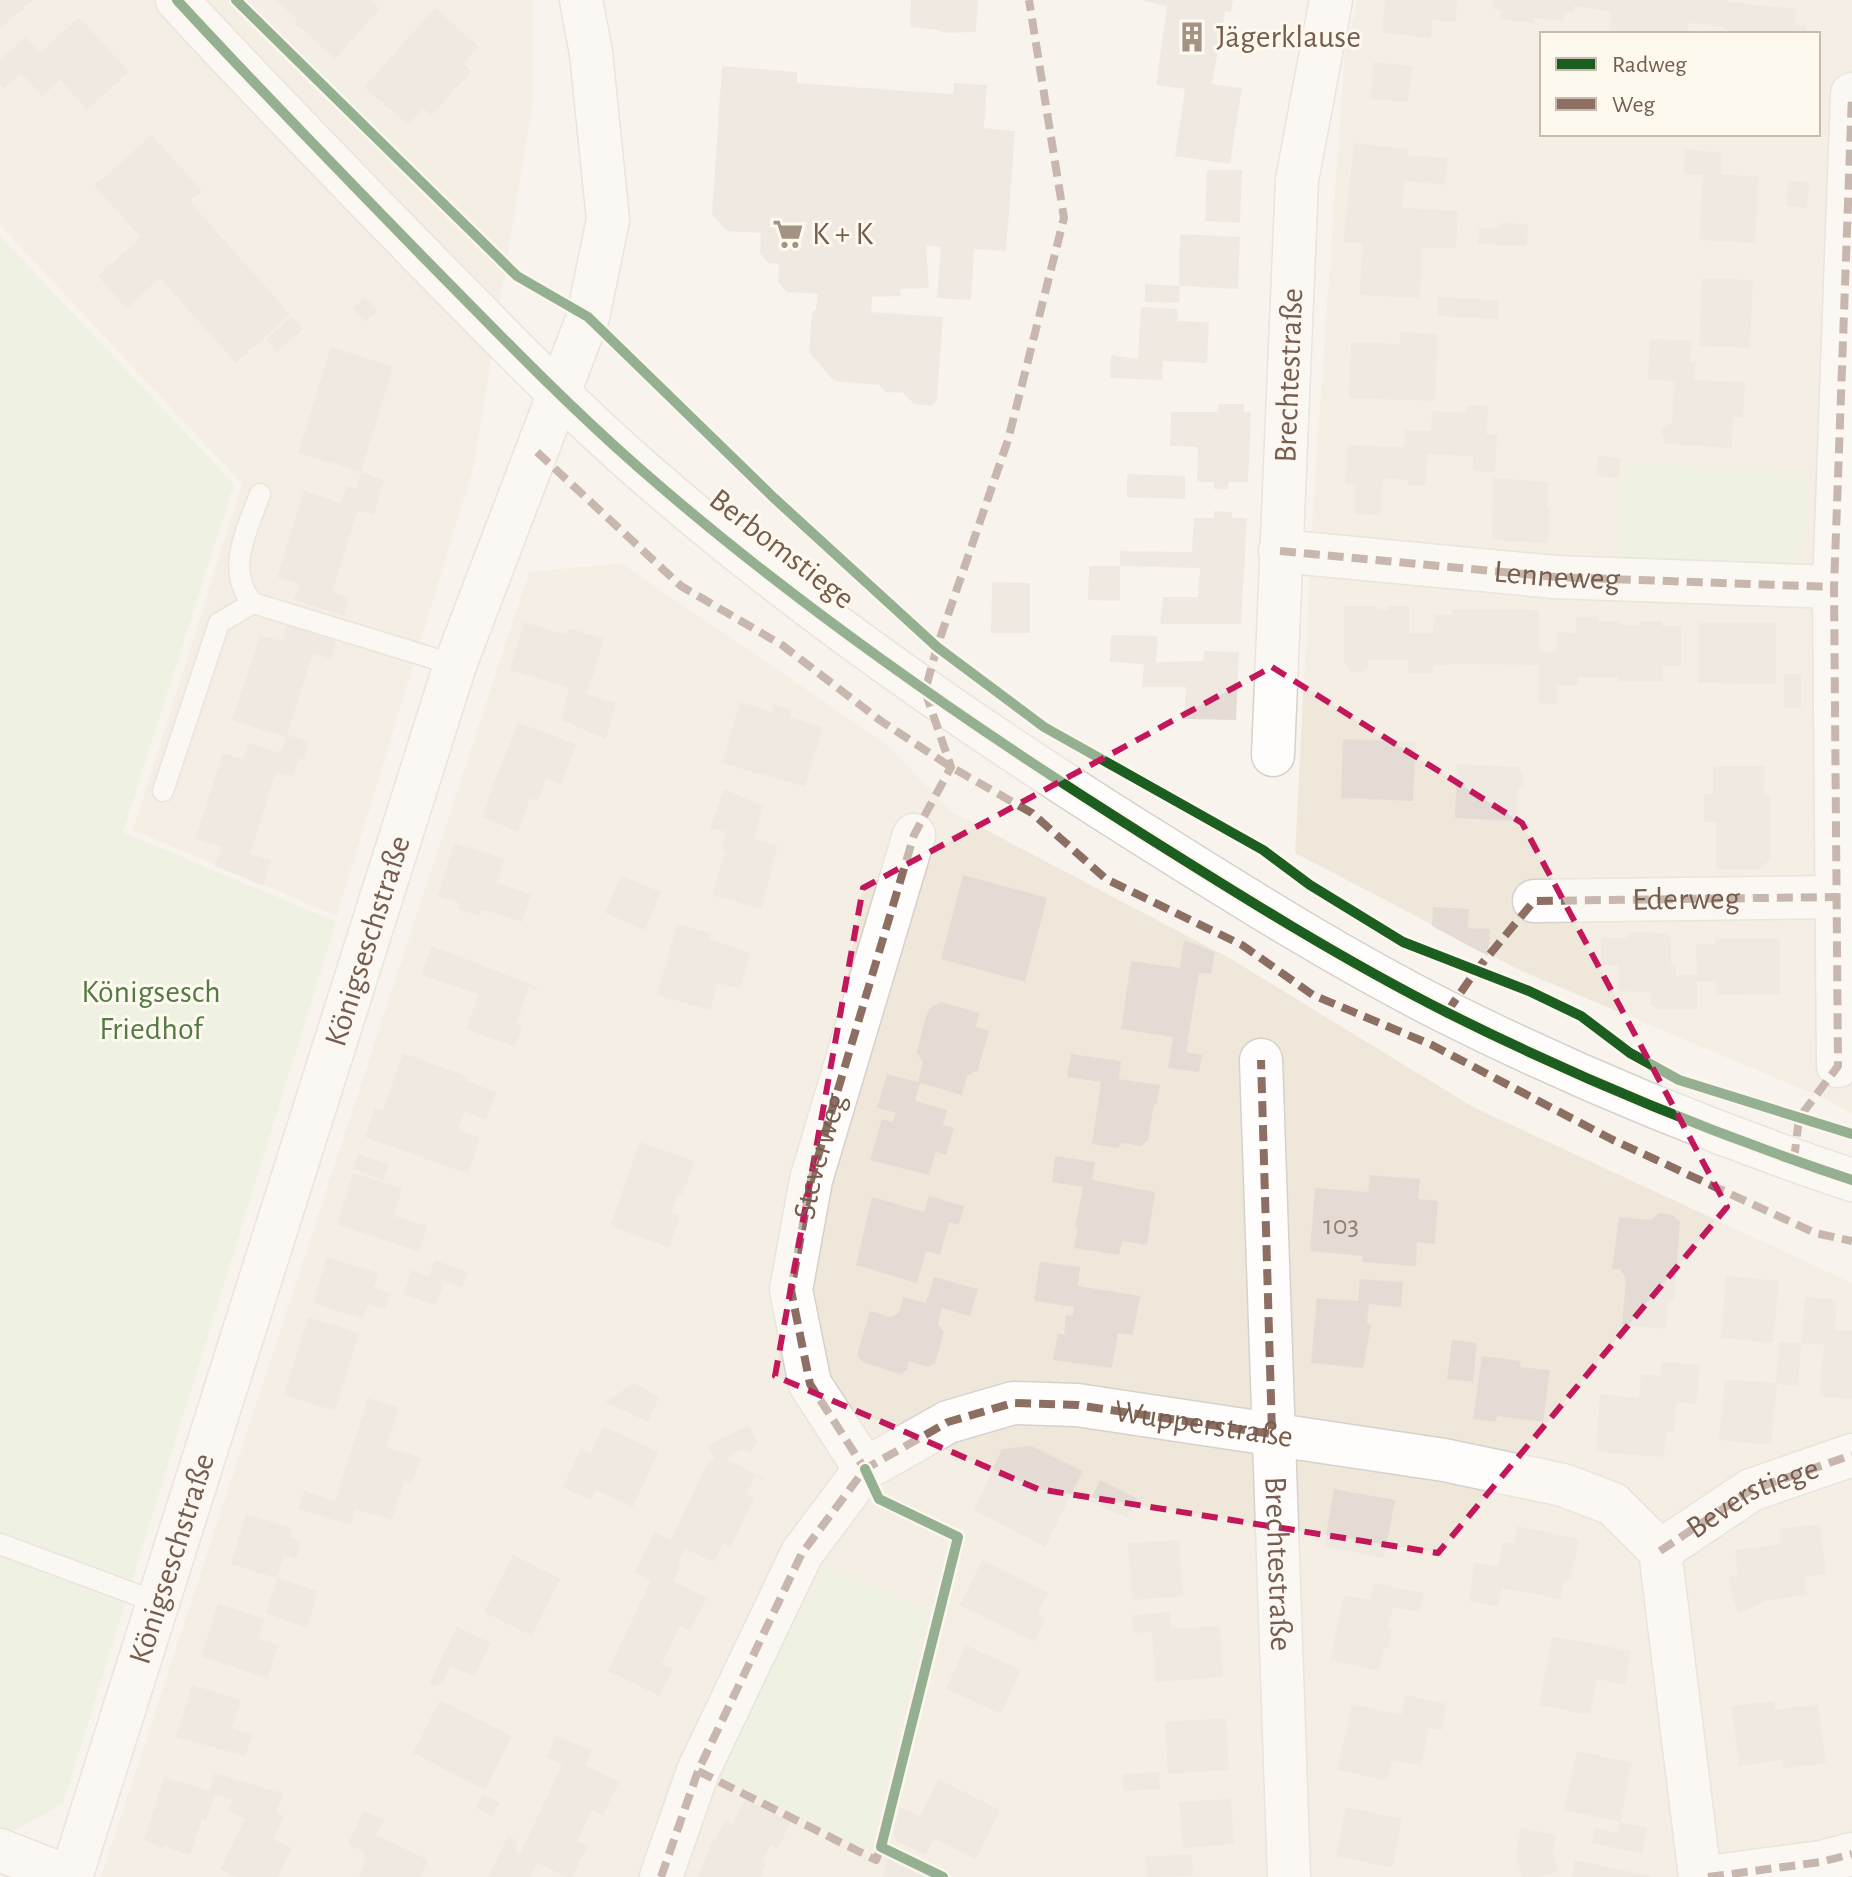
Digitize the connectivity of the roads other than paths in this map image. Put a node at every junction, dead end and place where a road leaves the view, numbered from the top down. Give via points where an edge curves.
1 (177, 0) edge
2 (581, 0) edge
3 (1331, 0) edge
4 (1852, 94) edge
5 (558, 394) junction
6 (260, 494) dead end
7 (1280, 551) junction
8 (1834, 587) junction
9 (253, 603) junction
10 (455, 665) junction
11 (1273, 755) dead end
12 (163, 791) dead end
13 (914, 835) dead end
14 (1838, 897) junction
15 (1534, 901) dead end
16 (1261, 1060) dead end
17 (1838, 1066) dead end
18 (1852, 1180) edge
19 (1272, 1434) junction
20 (1852, 1455) edge
21 (865, 1469) junction
22 (0, 1544) edge
23 (1660, 1551) junction
24 (159, 1603) junction
25 (0, 1850) edge
26 (1852, 1854) edge
27 (70, 1877) edge
28 (661, 1877) edge
29 (1289, 1877) edge
30 (1700, 1877) edge
31 (1708, 1877) edge

1 - 5 street, Berbomstiege
2 - 5 street, Königseschstraße via 608,220 588,317
3 - 7 street, Brechtestraße via 1297,180
4 - 8 street
5 - 10 street, Königseschstraße
5 - 18 street, Berbomstiege via 754,562 925,691 1258,907 1447,1012 1618,1092
6 - 9 lane via 238,559 245,594
7 - 8 street, Lenneweg via 1555,577
7 - 11 street, Brechtestraße
8 - 14 street
9 - 10 lane
9 - 12 lane via 219,623
10 - 24 street, Königseschstraße
13 - 21 street, Steverweg via 811,1180 791,1290 810,1384
14 - 15 street, Ederweg
14 - 17 street
16 - 19 street, Brechtestraße
19 - 21 street, Wupperstraße via 1077,1405 1013,1403 948,1422
19 - 23 street, Wupperstraße via 1444,1460 1563,1485 1613,1504
19 - 29 street, Brechtestraße
20 - 23 street, Beverstiege via 1751,1490
21 - 28 street, Wupperstraße via 802,1553 698,1771
22 - 24 lane
23 - 30 street
24 - 27 street, Königseschstraße
25 - 27 street
26 - 31 street

